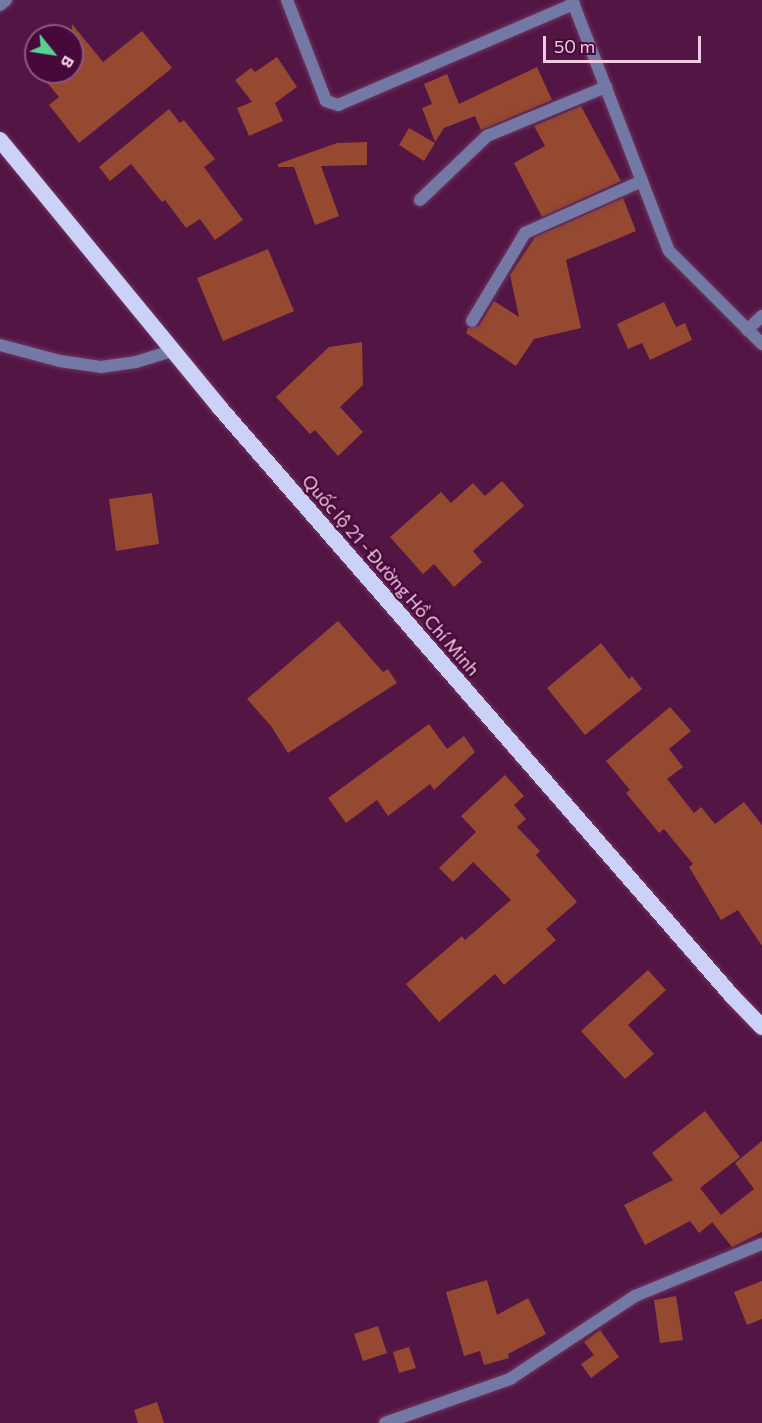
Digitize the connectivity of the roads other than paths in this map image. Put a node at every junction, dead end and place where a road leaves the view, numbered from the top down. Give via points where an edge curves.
1 (6, 0) edge
2 (287, 0) edge
3 (573, 2) edge
4 (0, 5) edge
5 (606, 87) junction
6 (0, 141) edge
7 (642, 181) junction
8 (420, 200) dead end
9 (762, 316) edge
10 (472, 321) dead end
11 (747, 330) junction
12 (762, 344) edge
13 (0, 345) edge
14 (173, 351) junction
15 (762, 1027) edge
16 (762, 1244) edge
17 (385, 1423) edge

1 - 4 street
2 - 3 street via 326,101 338,105
3 - 5 street
5 - 7 street
5 - 8 street via 487,136
6 - 14 highway, Quốc lộ 21 - Đường Hồ Chí Minh
7 - 10 street via 525,233
7 - 11 street via 669,251
9 - 11 street
11 - 12 street
13 - 14 street via 101,367
14 - 15 highway, Quốc lộ 21 - Đường Hồ Chí Minh
16 - 17 street via 635,1296 510,1379

